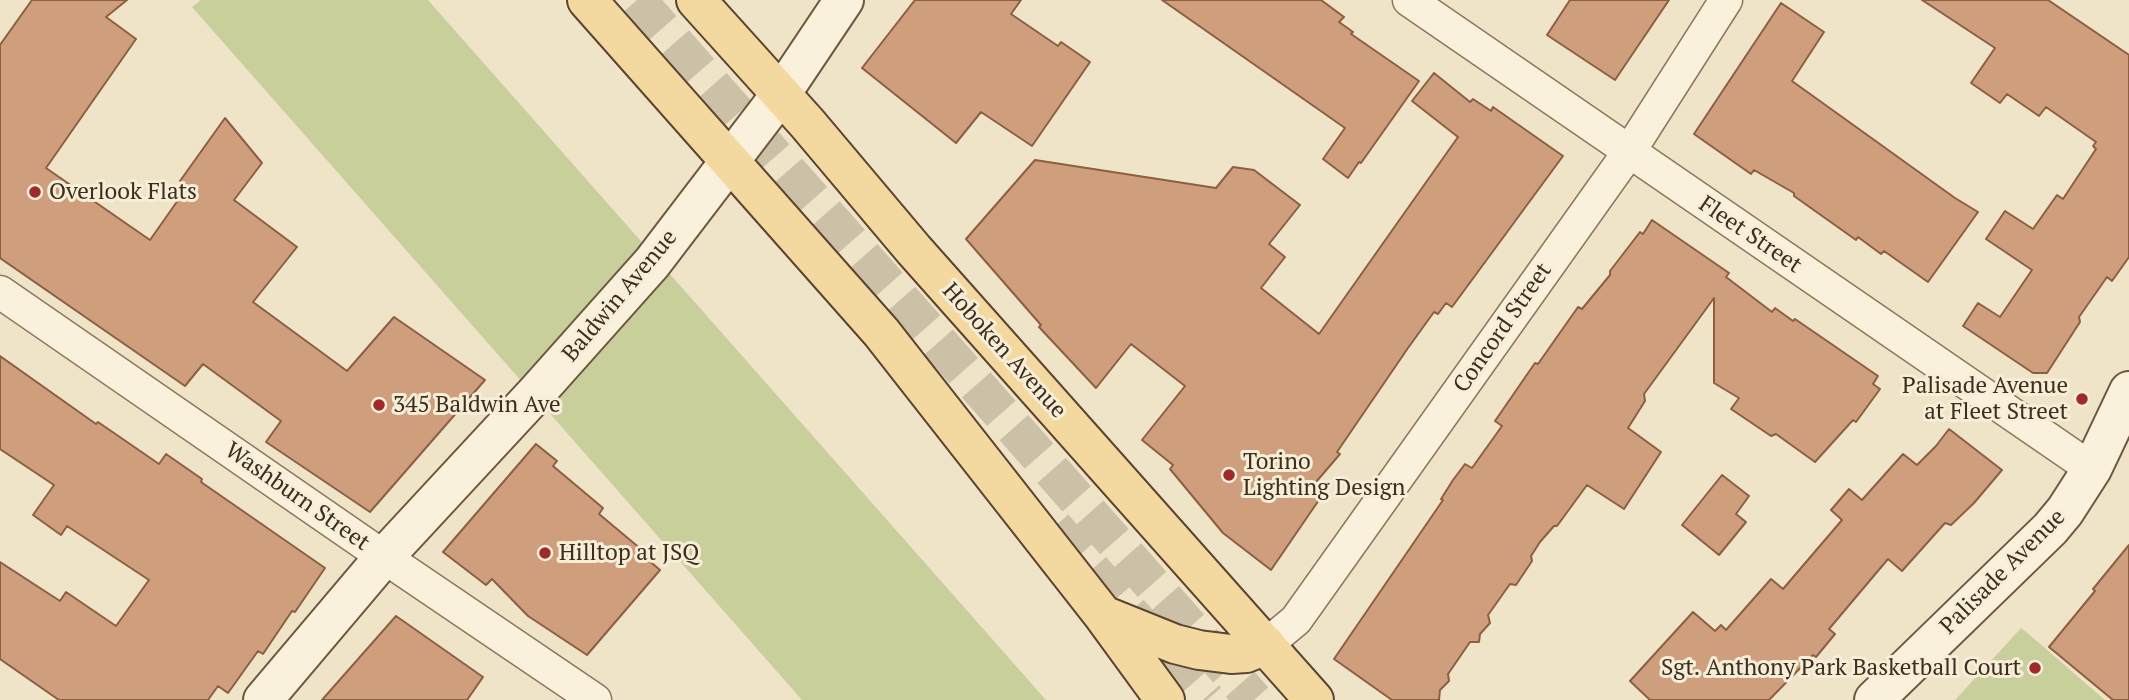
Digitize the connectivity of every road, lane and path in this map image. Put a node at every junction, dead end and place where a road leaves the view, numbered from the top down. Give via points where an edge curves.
1 (587, 0) edge
2 (696, 0) edge
3 (844, 0) edge
4 (1409, 0) edge
5 (1726, 0) edge
6 (781, 94) junction
7 (1629, 152) junction
8 (731, 162) junction
9 (0, 292) edge
10 (2129, 391) edge
11 (2092, 469) junction
12 (384, 557) junction
13 (1103, 615) junction
14 (1266, 645) junction
15 (263, 700) edge
16 (595, 700) edge
17 (1165, 700) edge
18 (1314, 700) edge
19 (1874, 700) edge

1 - 8 main road
2 - 6 main road, Hoboken Avenue
3 - 6 street, Baldwin Avenue
4 - 7 street, Fleet Street
5 - 7 street, Concord Street
6 - 8 street, Baldwin Avenue
6 - 14 main road, Hoboken Avenue
7 - 11 street, Fleet Street
7 - 14 street, Concord Street via 1296,620
8 - 12 street, Baldwin Avenue via 652,262
8 - 13 main road via 881,332
9 - 12 street, Washburn Street
10 - 11 street, Palisade Avenue
11 - 19 street, Palisade Avenue via 2050,529
12 - 15 street, Baldwin Avenue
12 - 16 street, Washburn Street
13 - 14 main road via 1199,650 1246,653
13 - 17 main road
14 - 18 main road, Hoboken Avenue

